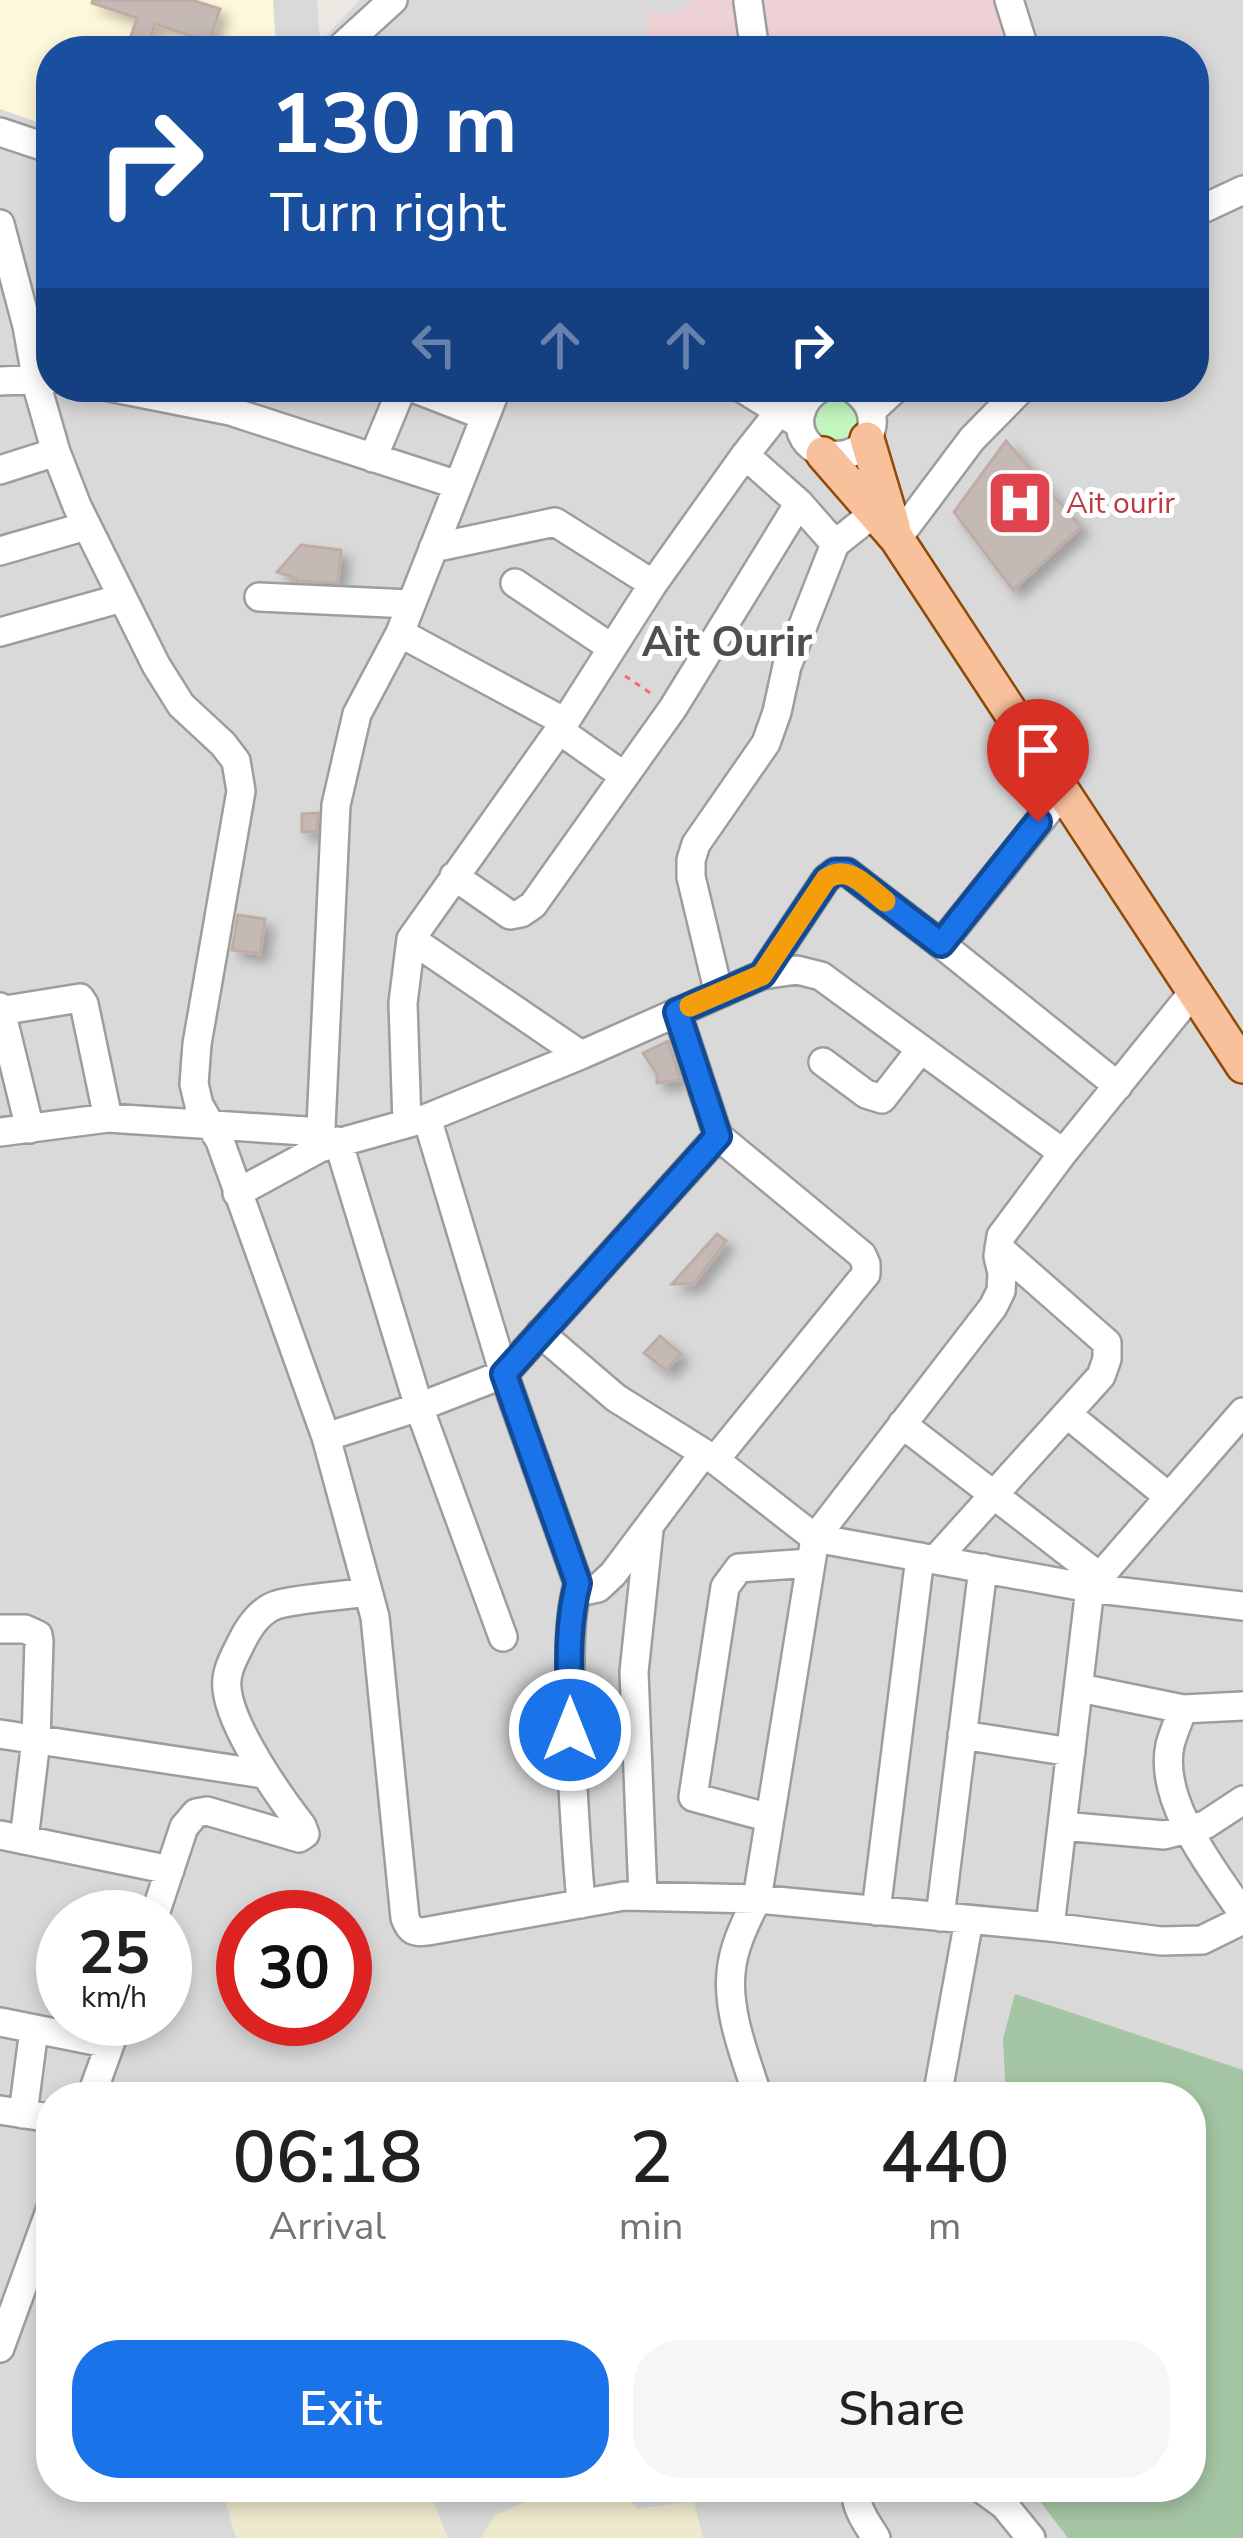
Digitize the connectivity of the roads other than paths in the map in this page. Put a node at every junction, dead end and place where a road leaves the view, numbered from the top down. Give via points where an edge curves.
1 (393, 0) edge
2 (1009, 0) edge
3 (748, 2) edge
4 (353, 36) edge
5 (753, 36) edge
6 (1020, 36) edge
7 (0, 132) edge
8 (36, 144) edge
9 (1243, 190) edge
10 (1209, 206) edge
11 (0, 224) edge
12 (36, 317) edge
13 (27, 326) junction
14 (36, 354) edge
15 (36, 379) edge
16 (0, 381) edge
17 (48, 402) edge
18 (241, 402) edge
19 (396, 402) edge
20 (449, 402) edge
21 (490, 402) edge
22 (797, 402) edge
23 (866, 402) edge
24 (886, 402) edge
25 (1008, 402) edge
26 (485, 416) junction
27 (869, 425) junction
28 (56, 452) junction
29 (745, 454) junction
30 (823, 454) junction
31 (373, 458) junction
32 (0, 470) edge
33 (458, 485) junction
34 (799, 503) junction
35 (874, 513) junction
36 (86, 526) junction
37 (897, 539) junction
38 (835, 544) junction
39 (434, 548) junction
40 (0, 551) edge
41 (515, 583) dead end
42 (653, 584) junction
43 (259, 596) dead end
44 (122, 598) junction
45 (410, 604) junction
46 (0, 632) edge
47 (400, 633) junction
48 (608, 655) junction
49 (562, 726) junction
50 (624, 776) junction
51 (1063, 792) junction
52 (454, 876) junction
53 (411, 939) junction
54 (941, 944) junction
55 (762, 975) junction
56 (1194, 991) junction
57 (719, 994) junction
58 (0, 1009) edge
59 (677, 1012) junction
60 (921, 1049) junction
61 (581, 1054) junction
62 (1242, 1060) edge
63 (823, 1062) dead end
64 (1118, 1086) junction
65 (107, 1118) junction
66 (417, 1121) junction
67 (212, 1124) junction
68 (29, 1129) junction
69 (0, 1132) edge
70 (718, 1136) junction
71 (326, 1140) junction
72 (1063, 1153) junction
73 (237, 1193) junction
74 (999, 1248) junction
75 (540, 1333) junction
76 (504, 1374) junction
77 (418, 1407) junction
78 (1243, 1412) edge
79 (1067, 1414) junction
80 (902, 1424) junction
81 (326, 1437) junction
82 (710, 1457) junction
83 (994, 1495) junction
84 (1169, 1497) junction
85 (650, 1526) junction
86 (813, 1551) junction
87 (927, 1558) junction
88 (983, 1568) junction
89 (1095, 1582) junction
90 (578, 1583) junction
91 (368, 1592) junction
92 (1243, 1606) edge
93 (0, 1629) edge
94 (503, 1637) dead end
95 (1080, 1688) junction
96 (1243, 1706) edge
97 (1183, 1709) junction
98 (0, 1734) edge
99 (962, 1735) junction
100 (36, 1740) junction
101 (1071, 1752) junction
102 (264, 1774) junction
103 (1243, 1800) edge
104 (770, 1818) junction
105 (1062, 1826) junction
106 (1188, 1831) junction
107 (12, 1838) edge
108 (170, 1870) junction
109 (163, 1890) edge
110 (643, 1896) junction
111 (757, 1899) junction
112 (581, 1904) junction
113 (876, 1911) junction
114 (940, 1917) junction
115 (1243, 1917) edge
116 (969, 1920) junction
117 (1050, 1927) junction
118 (0, 2022) edge
119 (34, 2029) joint
120 (109, 2046) edge
121 (96, 2082) edge
122 (754, 2082) edge
123 (940, 2082) edge
124 (25, 2114) edge
125 (36, 2248) edge
126 (0, 2348) edge
127 (858, 2502) edge
128 (1000, 2502) edge
129 (876, 2538) edge
130 (1031, 2538) edge

1 - 4 street
2 - 6 street
3 - 5 street
7 - 8 street
9 - 10 street
11 - 13 street
12 - 13 street
13 - 14 street
15 - 16 street
17 - 28 street
18 - 31 street
19 - 31 street
20 - 26 street
21 - 26 street
22 - 29 street
22 - 30 street via 807,443
23 - 27 street
24 - 27 street
25 - 37 street
26 - 33 street
27 - 30 street via 859,449
27 - 37 main road
28 - 32 street
28 - 36 street
29 - 34 street
29 - 42 street
30 - 35 main road
31 - 33 street
33 - 39 street
34 - 38 street
34 - 50 street
35 - 37 main road
35 - 38 street
36 - 40 street
36 - 44 street
37 - 51 main road
38 - 57 street via 766,743 691,860
39 - 42 street via 555,522
39 - 45 street
41 - 48 street
42 - 48 street
43 - 45 street
44 - 46 street
44 - 67 street via 181,705 236,761 241,790 197,1044 194,1084
45 - 47 street
47 - 49 street
47 - 71 street via 358,715 336,805
48 - 49 street
49 - 50 street
49 - 52 street
50 - 52 street via 521,913 510,915
51 - 54 street
51 - 56 main road
52 - 53 street
53 - 61 street
53 - 66 street via 403,1003
54 - 55 street via 847,872 835,872
54 - 64 street
55 - 57 street
55 - 60 street via 820,976
56 - 62 main road
56 - 64 street
57 - 59 street
58 - 65 street via 80,998
58 - 68 street
59 - 61 street
59 - 70 street
60 - 63 street via 882,1099
60 - 72 street
61 - 66 street
64 - 72 street
65 - 67 street
65 - 68 street
66 - 71 street
66 - 76 street
67 - 71 street
67 - 73 street
68 - 69 street
70 - 75 street
70 - 82 street via 862,1255 866,1274
71 - 73 street
71 - 77 street
72 - 74 street
73 - 81 street
74 - 79 street via 1107,1343 1101,1376
74 - 80 street via 1001,1291 993,1307
75 - 76 street
75 - 82 street via 616,1398
76 - 77 street
76 - 90 street
77 - 81 street
77 - 94 street
78 - 84 street
79 - 83 street
79 - 84 street
80 - 83 street
80 - 86 street
81 - 91 street
82 - 85 street
82 - 86 street
83 - 87 street
83 - 89 street
84 - 89 street
85 - 90 street via 598,1588
85 - 110 street via 634,1672
86 - 87 street
86 - 104 street
86 - 104 street via 739,1568 725,1587 693,1797
87 - 88 street
87 - 113 street
88 - 89 street
88 - 99 street
89 - 92 street
89 - 95 street
90 - 112 street via 570,1776
91 - 102 street via 274,1606 245,1633 227,1688
91 - 112 street via 409,1928
93 - 100 street via 33,1631 40,1641
95 - 97 street
95 - 101 street
96 - 97 street
97 - 106 street via 1169,1747 1169,1779
98 - 100 street
99 - 101 street
99 - 114 street
100 - 102 street
100 - 107 street
101 - 105 street
102 - 108 street via 305,1834 196,1813
103 - 106 street
104 - 111 street
105 - 106 street
105 - 117 street
106 - 115 street
107 - 108 street
108 - 109 street
110 - 111 street
110 - 112 street
111 - 113 street
111 - 122 street via 731,1973
113 - 114 street
114 - 116 street
115 - 117 street via 1202,1940
116 - 117 street
116 - 123 street
118 - 119 street
119 - 124 street
120 - 121 street
125 - 126 street
127 - 129 street
128 - 130 street

